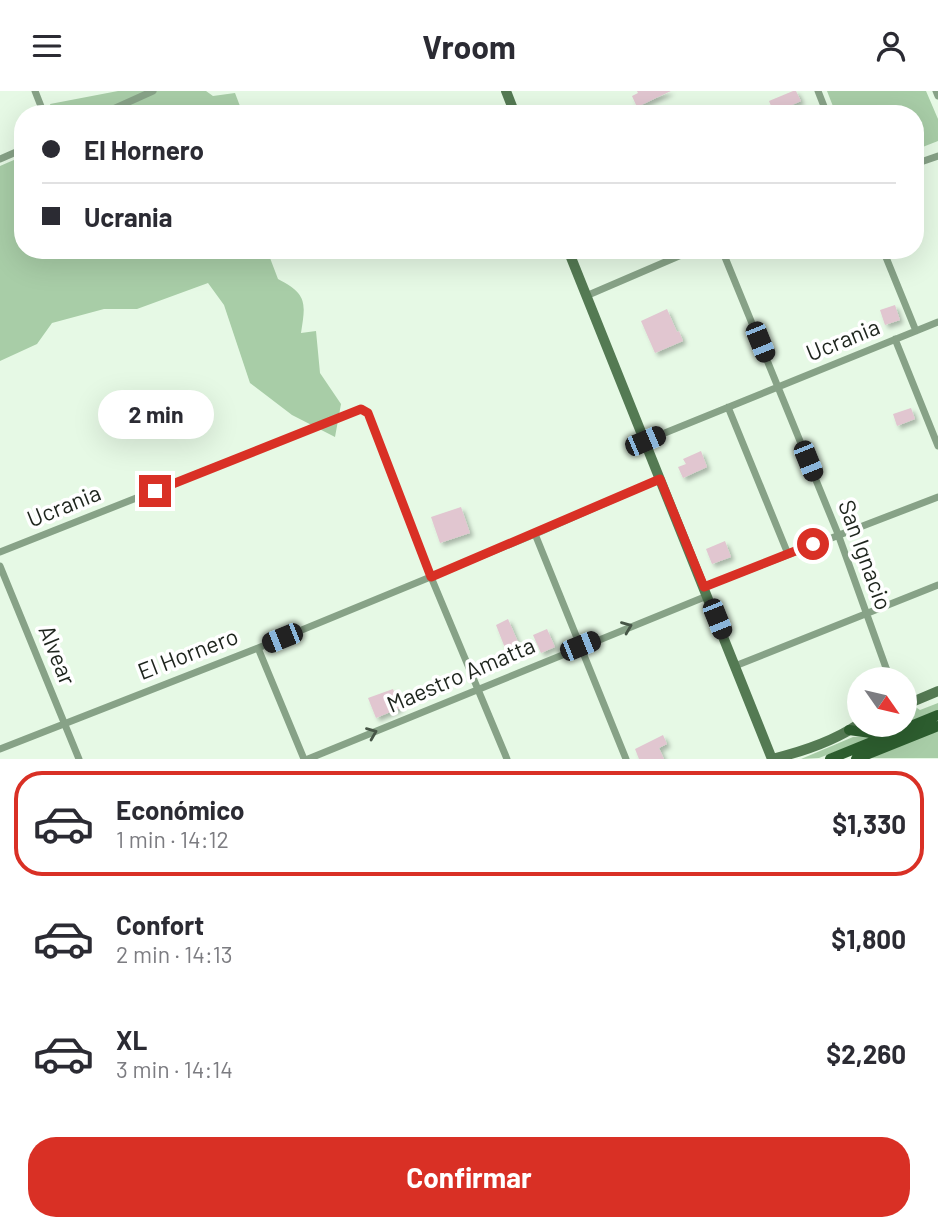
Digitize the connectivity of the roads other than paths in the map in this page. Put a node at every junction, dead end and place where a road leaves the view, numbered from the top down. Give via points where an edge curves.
1 (153, 91) edge
2 (936, 91) edge
3 (938, 96) edge
4 (122, 105) edge
5 (572, 259) edge
6 (672, 259) edge
7 (726, 259) edge
8 (887, 259) edge
9 (586, 296) junction
10 (938, 322) edge
11 (916, 331) junction
12 (895, 339) junction
13 (779, 387) junction
14 (728, 407) junction
15 (645, 441) junction
16 (938, 446) edge
17 (660, 479) junction
18 (938, 496) edge
19 (535, 534) junction
20 (838, 534) junction
21 (0, 552) edge
22 (788, 554) junction
23 (0, 566) edge
24 (431, 577) junction
25 (938, 585) edge
26 (706, 591) junction
27 (866, 614) junction
28 (580, 646) junction
29 (258, 648) junction
30 (736, 666) junction
31 (886, 667) edge
32 (480, 689) junction
33 (938, 691) edge
34 (917, 700) edge
35 (938, 715) edge
36 (63, 723) junction
37 (917, 724) edge
38 (938, 726) edge
39 (847, 731) edge
40 (884, 737) edge
41 (0, 749) edge
42 (79, 758) edge
43 (306, 758) edge
44 (507, 758) edge
45 (626, 758) edge
46 (772, 758) edge
47 (830, 758) edge
48 (856, 758) edge

1 - 4 street
2 - 3 street
5 - 9 main road
6 - 9 street
7 - 13 street, San Ignacio
8 - 11 street
9 - 15 main road
10 - 11 street, Ucrania
11 - 12 street, Ucrania
12 - 13 street, Ucrania
12 - 16 street
13 - 14 street, Ucrania
13 - 20 street, San Ignacio
14 - 15 street, Ucrania
14 - 22 street
15 - 17 main road
17 - 19 street, El Hornero
17 - 26 main road
18 - 20 street
19 - 24 street, El Hornero
19 - 28 street
20 - 22 street
20 - 27 street, San Ignacio
21 - 24 street, Ucrania via 361,409 368,413
22 - 26 street
23 - 36 street, Alvear
24 - 29 street, El Hornero
24 - 32 street
25 - 27 street
28 -> 26 street, Maestro Amatta
26 - 30 main road
27 - 30 street
27 - 31 street, San Ignacio
28 - 32 street, Maestro Amatta
28 - 45 street
29 - 36 street, El Hornero
29 - 43 street
30 - 46 main road
43 -> 32 street, Maestro Amatta
32 - 44 street
33 - 34 main road
35 - 37 main road
36 - 41 street, El Hornero
36 - 42 street, Alvear
38 - 48 main road
39 - 46 main road
40 - 47 main road

